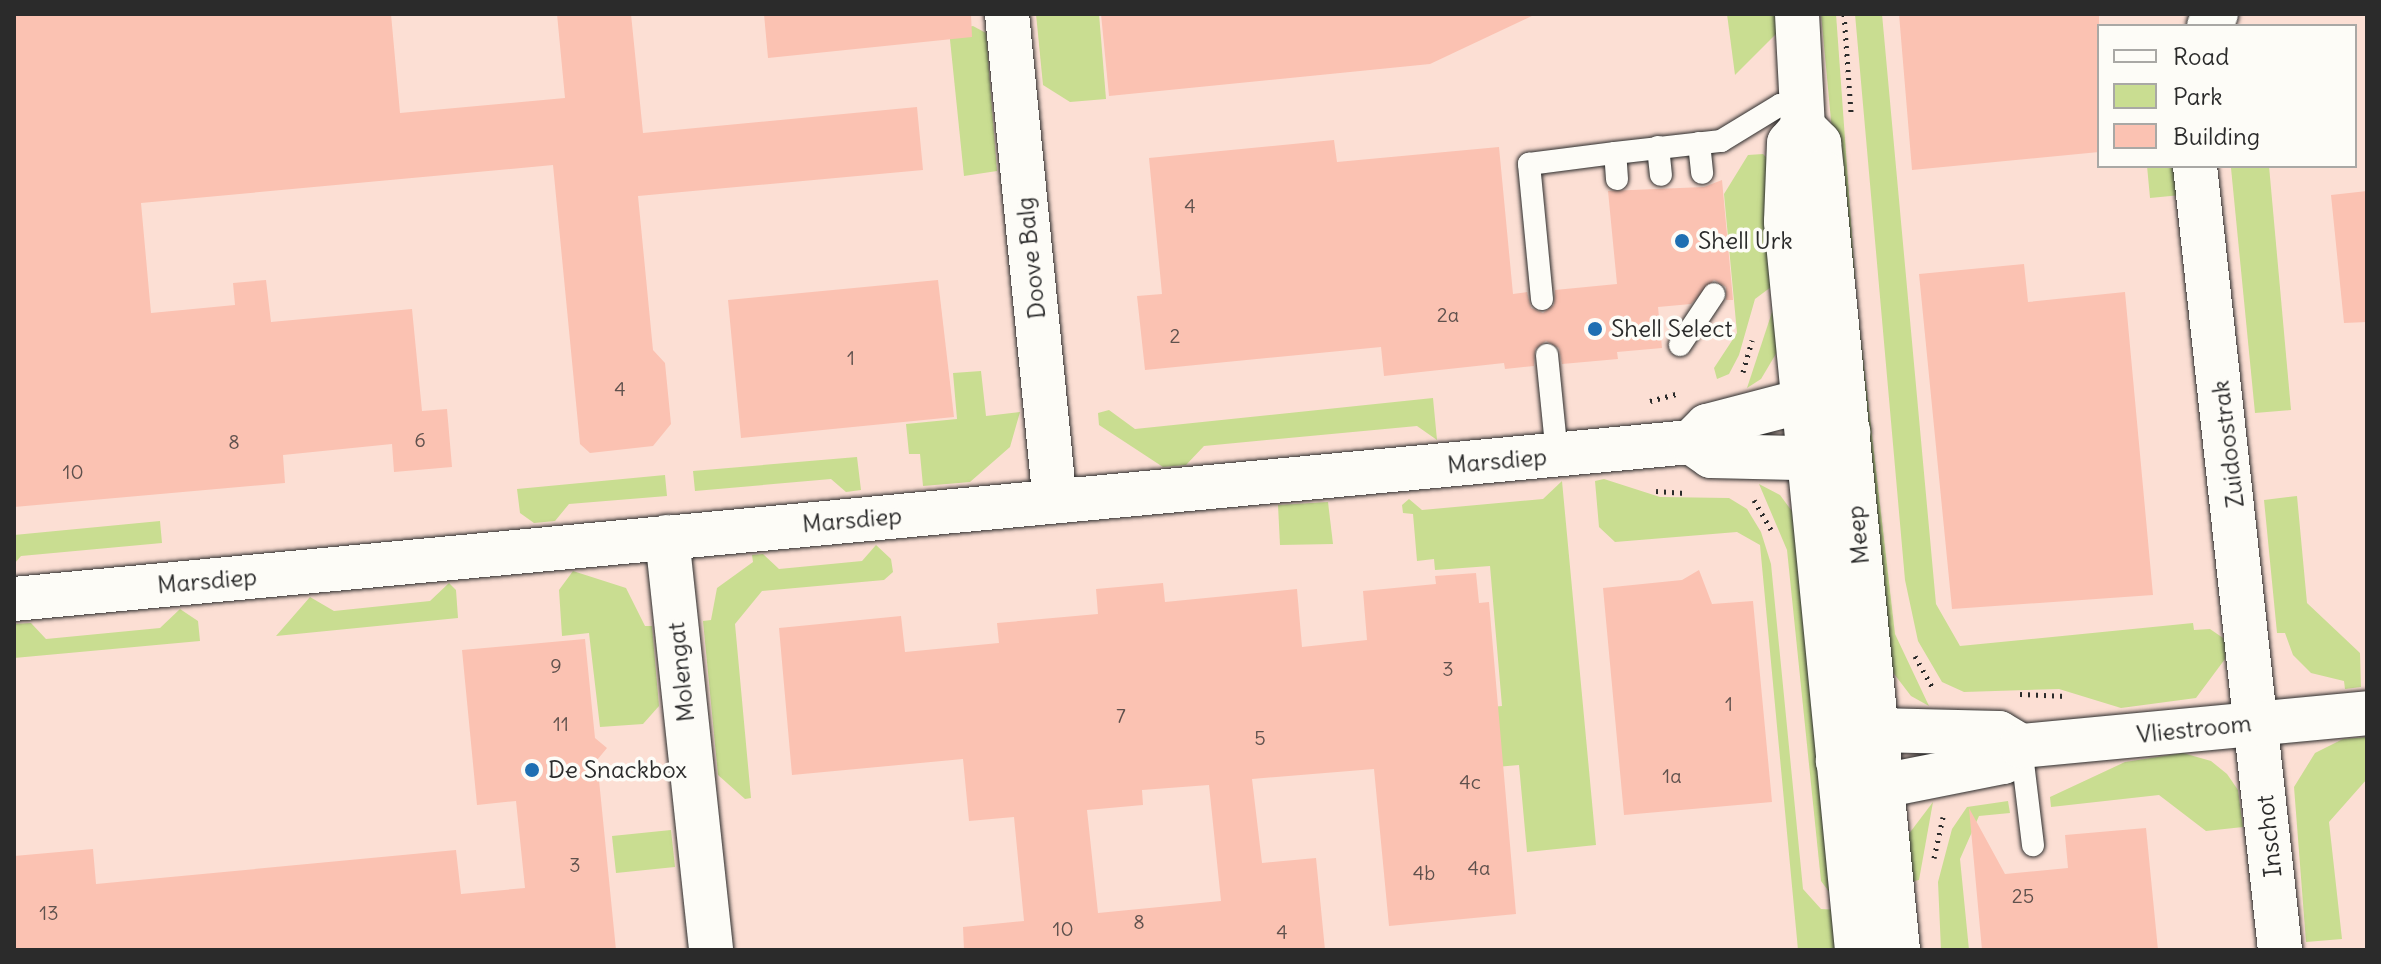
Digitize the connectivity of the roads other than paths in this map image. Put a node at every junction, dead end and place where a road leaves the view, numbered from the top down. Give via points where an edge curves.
1 (1007, 14) edge
2 (1797, 14) edge
3 (1803, 115) junction
4 (1699, 143) junction
5 (1658, 147) junction
6 (1615, 153) junction
7 (2195, 168) edge
8 (1702, 173) dead end
9 (1661, 175) dead end
10 (1617, 179) dead end
11 (1714, 294) dead end
12 (1542, 299) dead end
13 (1680, 345) dead end
14 (1547, 355) dead end
15 (1803, 403) junction
16 (1848, 432) junction
17 (1691, 442) junction
18 (1557, 455) junction
19 (1809, 456) junction
20 (1055, 501) junction
21 (667, 537) junction
22 (14, 599) edge
23 (2367, 713) edge
24 (2258, 723) junction
25 (1876, 730) junction
26 (2021, 746) junction
27 (1838, 761) junction
28 (1882, 786) junction
29 (2033, 845) dead end
30 (711, 950) edge
31 (1857, 950) edge
32 (1898, 950) edge
33 (2280, 950) edge

1 - 20 street, Doove Balg
2 - 3 street, Meep
3 - 4 lane via 1780,105 1721,141
3 - 15 street, Meep via 1789,143 1786,222
3 - 16 street, Meep via 1819,143
4 - 5 lane
4 - 8 lane
5 - 6 lane
5 - 9 lane
6 - 10 lane
6 - 12 lane via 1529,164
7 - 24 street, Zuidoostrak
11 - 13 lane
14 - 18 lane
15 - 16 street
15 - 17 street, Marsdiep via 1707,426
15 - 19 street, Meep
16 - 19 street
16 - 25 street, Meep
17 - 18 street, Marsdiep
17 - 19 street, Marsdiep via 1711,456
18 - 20 street, Marsdiep
19 - 27 street, Meep
20 - 21 street, Marsdiep
21 - 22 street, Marsdiep
21 - 30 street, Molengat
23 - 24 street, Vliestroom
24 - 26 street, Vliestroom
24 - 33 street, Inschot
25 - 26 street, Vliestroom via 1999,733
25 - 27 street
25 - 28 street, Meep
26 - 28 street, Vliestroom via 2003,762
26 - 29 lane
27 - 28 street
27 - 31 street, Meep
28 - 32 street, Meep

